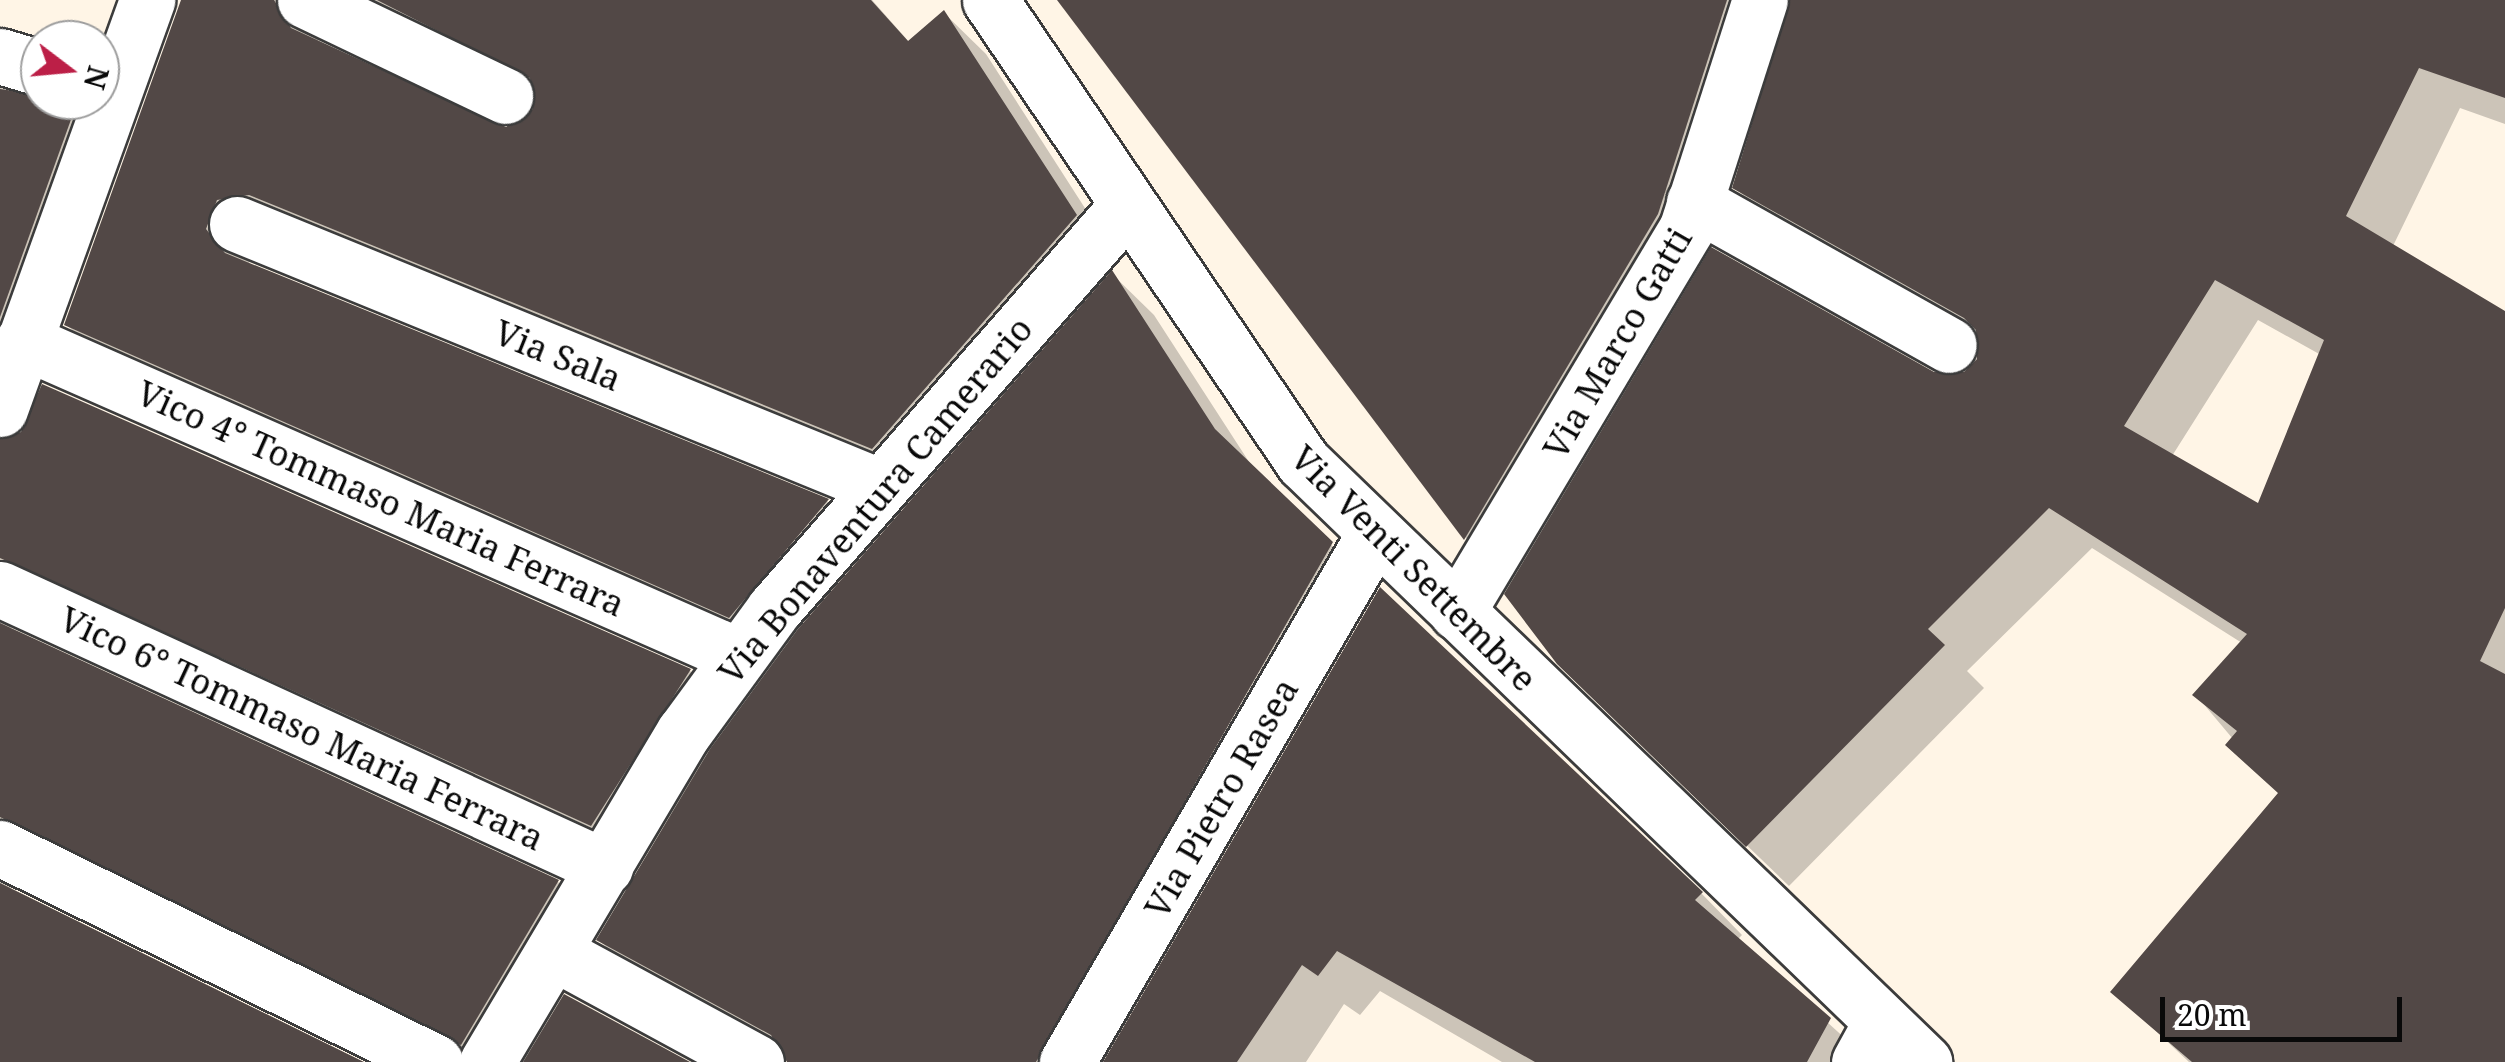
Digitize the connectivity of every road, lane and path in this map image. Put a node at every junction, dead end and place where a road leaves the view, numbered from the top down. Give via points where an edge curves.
1 (147, 0) edge
2 (306, 0) edge
3 (990, 0) edge
4 (1760, 0) edge
5 (120, 60) edge
6 (505, 96) dead end
7 (95, 120) edge
8 (1694, 202) junction
9 (1126, 207) junction
10 (237, 224) dead end
11 (20, 310) edge
12 (1949, 345) dead end
13 (0, 409) edge
14 (879, 486) junction
15 (1375, 533) junction
16 (0, 589) edge
17 (1457, 612) junction
18 (739, 656) junction
19 (0, 848) edge
20 (605, 867) junction
21 (552, 952) junction
22 (1870, 1042) edge
23 (435, 1062) edge
24 (487, 1062) edge
25 (756, 1062) edge
26 (1066, 1062) edge
27 (1924, 1062) edge

1 - 5 street
2 - 6 street
3 - 9 street, Via Venti Settembre
4 - 8 street, Via Marco Gatti
7 - 11 street
8 - 12 street
8 - 17 street, Via Marco Gatti
9 - 14 street, Via Bonaventura Camerario
9 - 15 street, Via Venti Settembre via 1303,462
10 - 14 street, Via Sala
11 - 13 street
11 - 18 street, Vico 4° Tommaso Maria Ferrara
14 - 18 street, Via Bonaventura Camerario
15 - 17 street, Via Venti Settembre
15 - 26 street, Via Pietro Rasea
16 - 20 street, Vico 6° Tommaso Maria Ferrara
17 - 22 street, Via Venti Settembre
18 - 20 street, Via Bonaventura Camerario
19 - 23 street
20 - 21 street, Via Bonaventura Camerario
21 - 24 street, Via Bonaventura Camerario
21 - 25 street
22 - 27 street, Via Venti Settembre

